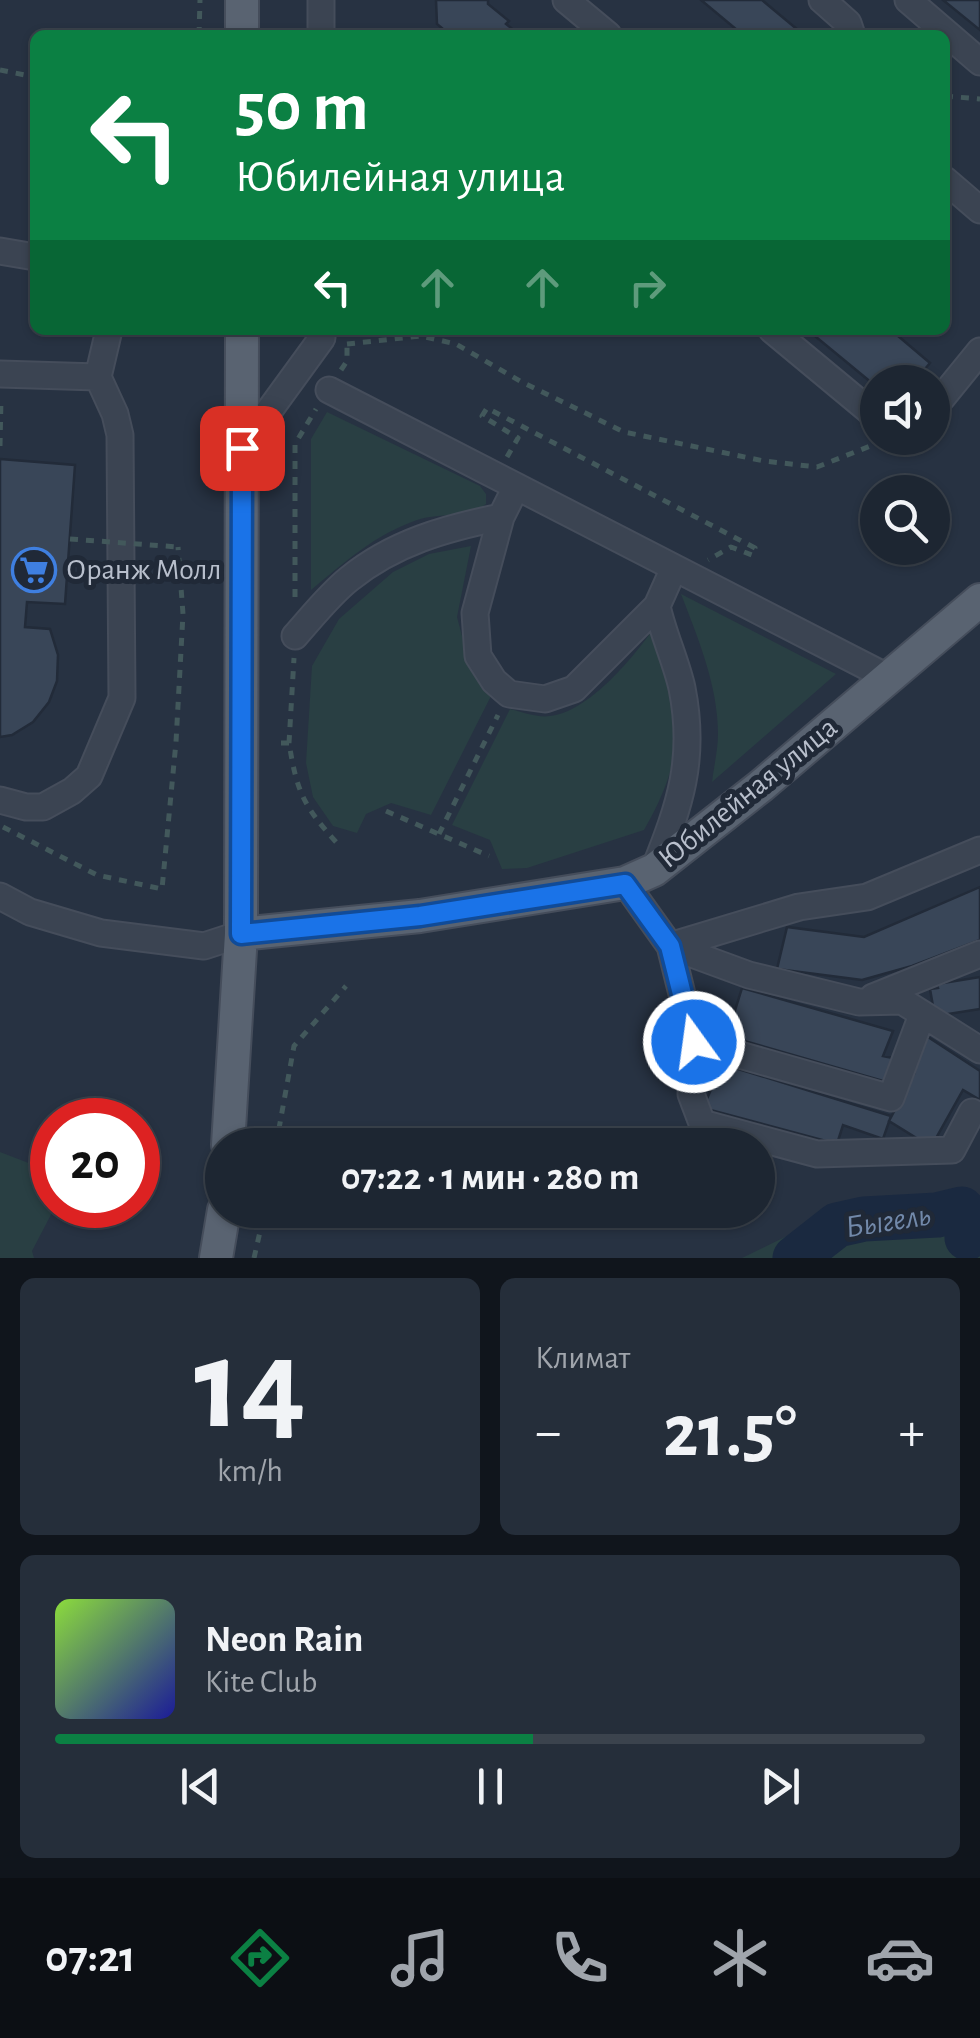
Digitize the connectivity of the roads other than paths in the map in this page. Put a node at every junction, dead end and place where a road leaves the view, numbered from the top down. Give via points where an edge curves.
1 (242, 0) edge
2 (321, 0) edge
3 (566, 0) edge
4 (822, 0) edge
5 (908, 0) edge
6 (242, 30) edge
7 (321, 30) edge
8 (602, 30) edge
9 (850, 30) edge
10 (943, 30) edge
11 (950, 36) edge
12 (980, 62) edge
13 (950, 184) edge
14 (980, 210) edge
15 (0, 251) edge
16 (30, 256) edge
17 (107, 335) edge
18 (242, 335) edge
19 (322, 335) edge
20 (778, 335) edge
21 (980, 351) edge
22 (1, 374) edge
23 (98, 377) junction
24 (950, 388) edge
25 (329, 390) road end
26 (860, 403) edge
27 (242, 448) junction
28 (516, 487) junction
29 (501, 518) junction
30 (674, 568) junction
31 (980, 600) edge
32 (657, 606) junction
33 (295, 636) road end
34 (888, 678) junction
35 (0, 800) edge
36 (980, 850) edge
37 (640, 877) junction
38 (0, 896) edge
39 (241, 934) junction
40 (670, 946) junction
41 (980, 954) edge
42 (859, 1002) junction
43 (922, 1015) junction
44 (694, 1042) junction
45 (980, 1050) edge
46 (972, 1112) dead end
47 (229, 1128) edge
48 (221, 1228) edge
49 (216, 1258) edge

1 - 6 main road
2 - 7 street
3 - 8 street
4 - 9 street
5 - 10 street
11 - 12 street
13 - 14 street
15 - 16 street
17 - 23 street
18 - 27 main road
19 - 27 street
20 - 26 street
21 - 24 street
22 - 23 street
23 - 35 street via 120,436 122,698 88,776 72,791 43,807
25 - 28 street
27 - 39 main road
28 - 29 street
28 - 30 street
29 - 32 street via 476,613 478,656 508,694 545,699 574,689
29 - 33 street via 380,556 346,581
30 - 32 street
30 - 34 street
31 - 34 main road, Юбилейная улица
32 - 37 street via 681,686 685,786
34 - 37 main road, Юбилейная улица
36 - 40 street via 867,896 799,907
37 - 39 main road, Юбилейная улица via 420,916
37 - 40 street
38 - 39 street via 101,933 204,946
39 - 47 main road
40 - 42 street via 749,975
40 - 44 street
41 - 42 street
42 - 43 street via 902,1001
43 - 44 street via 891,1098
43 - 45 street
44 - 46 street via 691,1094 702,1123 816,1154 952,1150
48 - 49 main road

